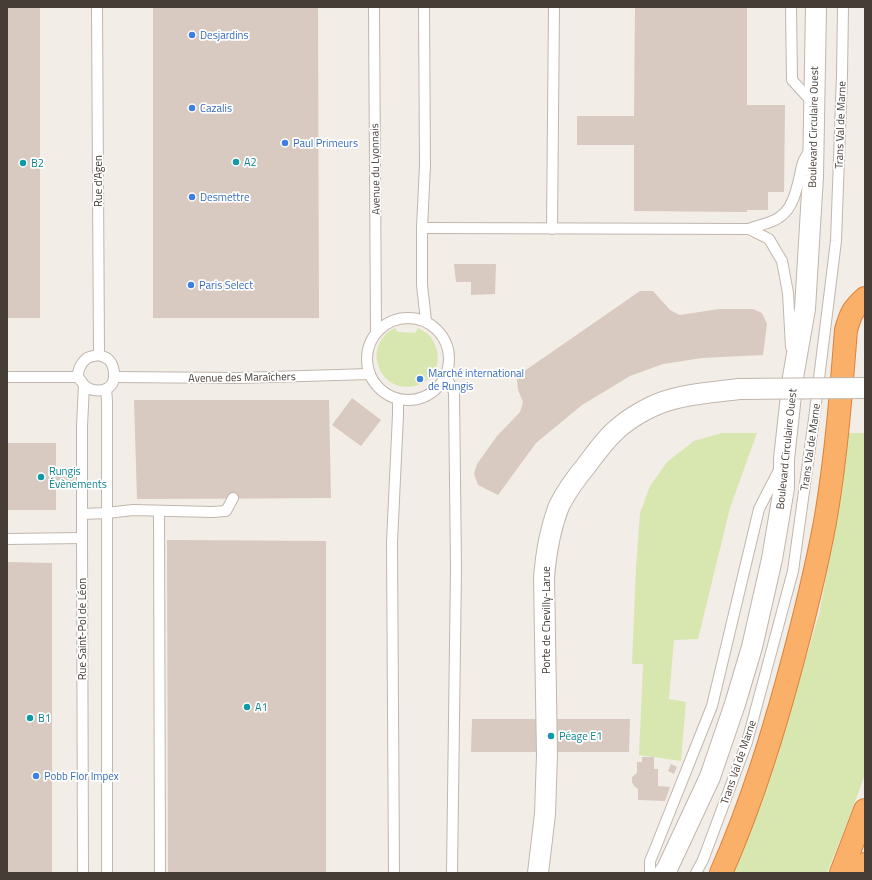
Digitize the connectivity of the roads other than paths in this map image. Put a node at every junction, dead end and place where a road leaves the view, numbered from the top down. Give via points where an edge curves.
1 (97, 7) edge
2 (374, 7) edge
3 (424, 7) edge
4 (554, 7) edge
5 (791, 7) edge
6 (816, 7) edge
7 (842, 7) edge
8 (814, 104) junction
9 (814, 144) junction
10 (422, 228) junction
11 (552, 228) junction
12 (749, 229) junction
13 (865, 298) edge
14 (426, 321) junction
15 (376, 332) junction
16 (99, 355) junction
17 (370, 374) junction
18 (7, 377) edge
19 (114, 377) junction
20 (446, 377) junction
21 (793, 377) junction
22 (81, 381) junction
23 (865, 388) edge
24 (106, 389) junction
25 (398, 399) junction
26 (784, 459) junction
27 (233, 498) dead end
28 (159, 511) junction
29 (107, 513) junction
30 (82, 514) junction
31 (82, 538) junction
32 (7, 539) edge
33 (865, 810) edge
34 (865, 864) edge
35 (83, 873) edge
36 (107, 873) edge
37 (160, 873) edge
38 (394, 873) edge
39 (452, 873) edge
40 (538, 873) edge
41 (650, 873) edge
42 (664, 873) edge
43 (696, 873) edge
44 (721, 873) edge
45 (841, 873) edge
46 (862, 873) edge

1 - 16 lane, Rue d'Agen
2 - 15 lane, Avenue du Lyonnais
3 - 10 lane via 425,165
4 - 11 lane
5 - 8 lane via 792,80
6 - 8 street, Boulevard Circulaire Ouest
7 - 43 lane, Trans Val de Marne via 836,241 793,571 747,742
8 - 9 street, Boulevard Circulaire Ouest
9 - 12 lane via 803,160 795,194 787,211 767,224
9 - 21 street, Boulevard Circulaire Ouest via 805,308
10 - 11 lane
10 - 14 lane via 422,285
11 - 12 lane
12 - 21 lane via 769,239 782,261 788,293
13 - 44 highway via 854,309 846,330 837,435 811,589 776,723
14 - 15 lane via 405,317 384,324
14 - 20 lane via 435,327 448,345 450,356
15 - 17 lane via 367,355 366,364
16 - 19 lane via 111,362
16 - 22 lane via 88,358 79,369
17 - 19 lane, Avenue des Maraîchers via 236,378
17 - 25 lane via 378,386
18 - 22 lane
19 - 24 lane via 112,384
20 - 25 lane via 431,393 409,400
20 - 39 lane via 454,392 456,568
21 - 26 street, Boulevard Circulaire Ouest
22 - 24 lane via 93,390
22 - 30 lane, Rue Saint-Pol de Léon
23 - 40 street, Porte de Chevilly-Larue, bridge via 739,389 673,399 650,408 615,431 574,480 560,506 550,534 544,577 547,755 545,814
24 - 29 lane
25 - 38 lane via 392,542
26 - 41 lane via 759,510 712,706 650,861
26 - 42 street, Boulevard Circulaire Ouest via 784,488 772,559 752,647 710,777
27 - 28 lane via 226,510
28 - 29 lane
28 - 37 lane
29 - 30 lane
29 - 36 lane
30 - 31 lane, Rue Saint-Pol de Léon
31 - 32 lane
31 - 35 lane, Rue Saint-Pol de Léon
33 - 45 highway
34 - 46 highway

